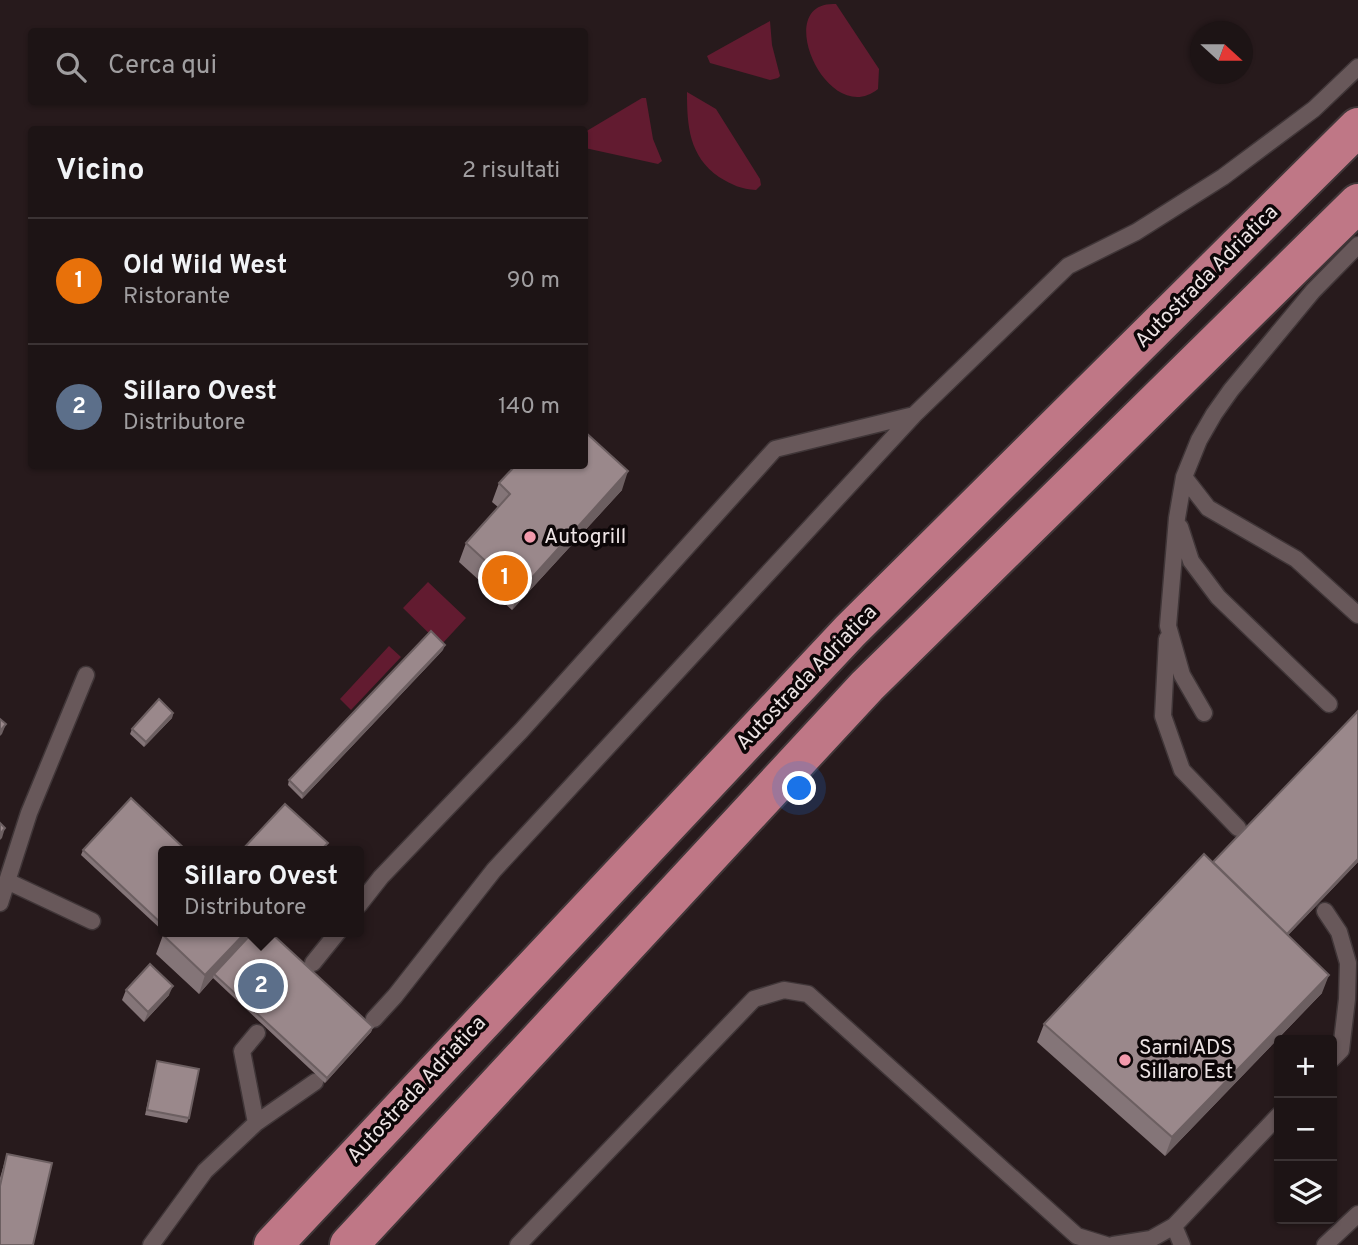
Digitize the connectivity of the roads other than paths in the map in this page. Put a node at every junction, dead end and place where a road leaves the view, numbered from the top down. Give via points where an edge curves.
1 (1358, 67) edge
2 (1358, 127) edge
3 (1358, 203) edge
4 (1358, 245) edge
5 (914, 415) junction
6 (1184, 477) junction
7 (1177, 518) junction
8 (1358, 615) edge
9 (1168, 626) junction
10 (86, 675) dead end
11 (1329, 704) dead end
12 (1204, 713) dead end
13 (1238, 828) dead end
14 (7, 881) junction
15 (364, 899) edge
16 (0, 903) edge
17 (1325, 911) dead end
18 (92, 921) dead end
19 (334, 937) edge
20 (313, 963) dead end
21 (374, 1018) dead end
22 (257, 1033) dead end
23 (1337, 1054) edge
24 (315, 1082) dead end
25 (1274, 1120) edge
26 (256, 1123) junction
27 (1358, 1214) edge
28 (1174, 1226) junction
29 (152, 1245) edge
30 (273, 1245) edge
31 (349, 1245) edge
32 (518, 1245) edge
33 (1106, 1245) edge
34 (1113, 1245) edge
35 (1182, 1245) edge
36 (1325, 1245) edge

1 - 5 lane via 1314,109 1223,177 1136,232 1068,267
2 - 30 highway, Autostrada Adriatica via 850,631
3 - 31 highway via 867,686
4 - 6 lane via 1313,291 1231,390 1199,440
5 - 15 lane via 775,449
5 - 21 lane via 494,870
6 - 7 lane
6 - 8 lane via 1208,508 1296,559
7 - 9 lane
7 - 11 lane via 1191,561 1218,597
9 - 12 lane via 1182,675
9 - 13 lane via 1163,716 1182,770
10 - 14 lane via 29,813
14 - 16 lane
14 - 18 lane
17 - 23 lane via 1339,932 1348,963
19 - 20 lane
22 - 26 lane via 242,1051
24 - 26 lane
25 - 28 lane
26 - 29 lane via 205,1171
27 - 36 lane
28 - 34 lane via 1151,1239
28 - 35 lane
32 - 33 lane via 754,999 784,990 808,994 1077,1236

